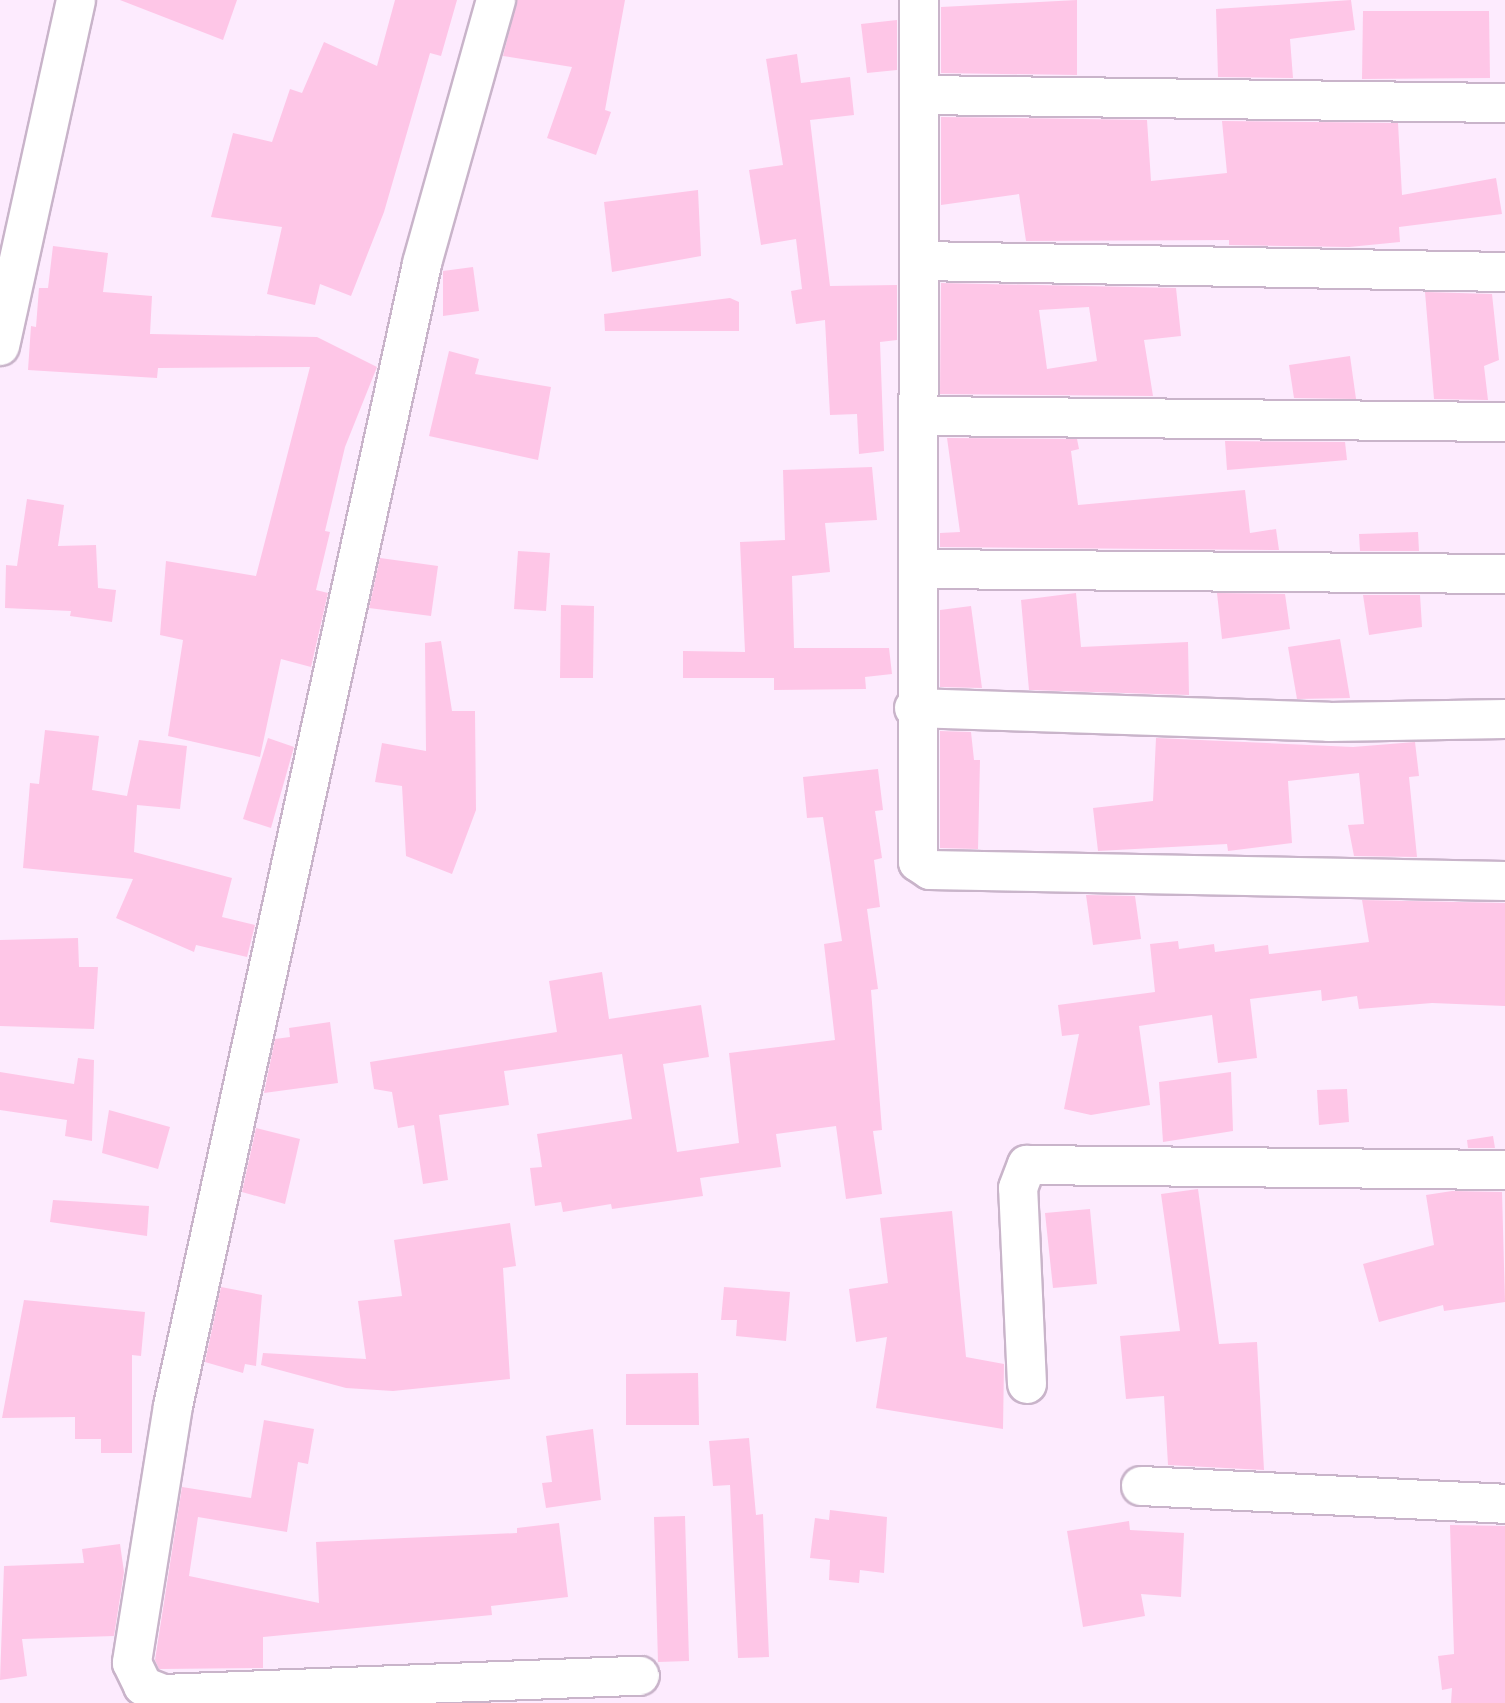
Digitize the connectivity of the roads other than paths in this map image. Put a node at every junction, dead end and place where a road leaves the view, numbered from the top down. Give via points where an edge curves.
1 (76, 0) edge
2 (496, 0) edge
3 (919, 0) edge
4 (922, 95) junction
5 (1505, 103) edge
6 (921, 261) junction
7 (1505, 272) edge
8 (0, 346) edge
9 (922, 416) junction
10 (1505, 422) edge
11 (920, 569) junction
12 (1505, 574) edge
13 (914, 708) junction
14 (1505, 719) edge
15 (1505, 881) edge
16 (1505, 1170) edge
17 (1027, 1384) dead end
18 (1141, 1486) dead end
19 (1505, 1504) edge
20 (639, 1676) dead end

1 - 8 street
2 - 20 street via 422,264 173,1406 132,1663 143,1686 163,1693
3 - 4 street
4 - 5 street
4 - 6 street
6 - 7 street
6 - 9 street
9 - 10 street
9 - 11 street
11 - 12 street
11 - 13 street
13 - 14 street via 1329,722
13 - 15 street via 915,848 918,862 930,870
16 - 17 street via 1027,1165 1018,1188
18 - 19 street

